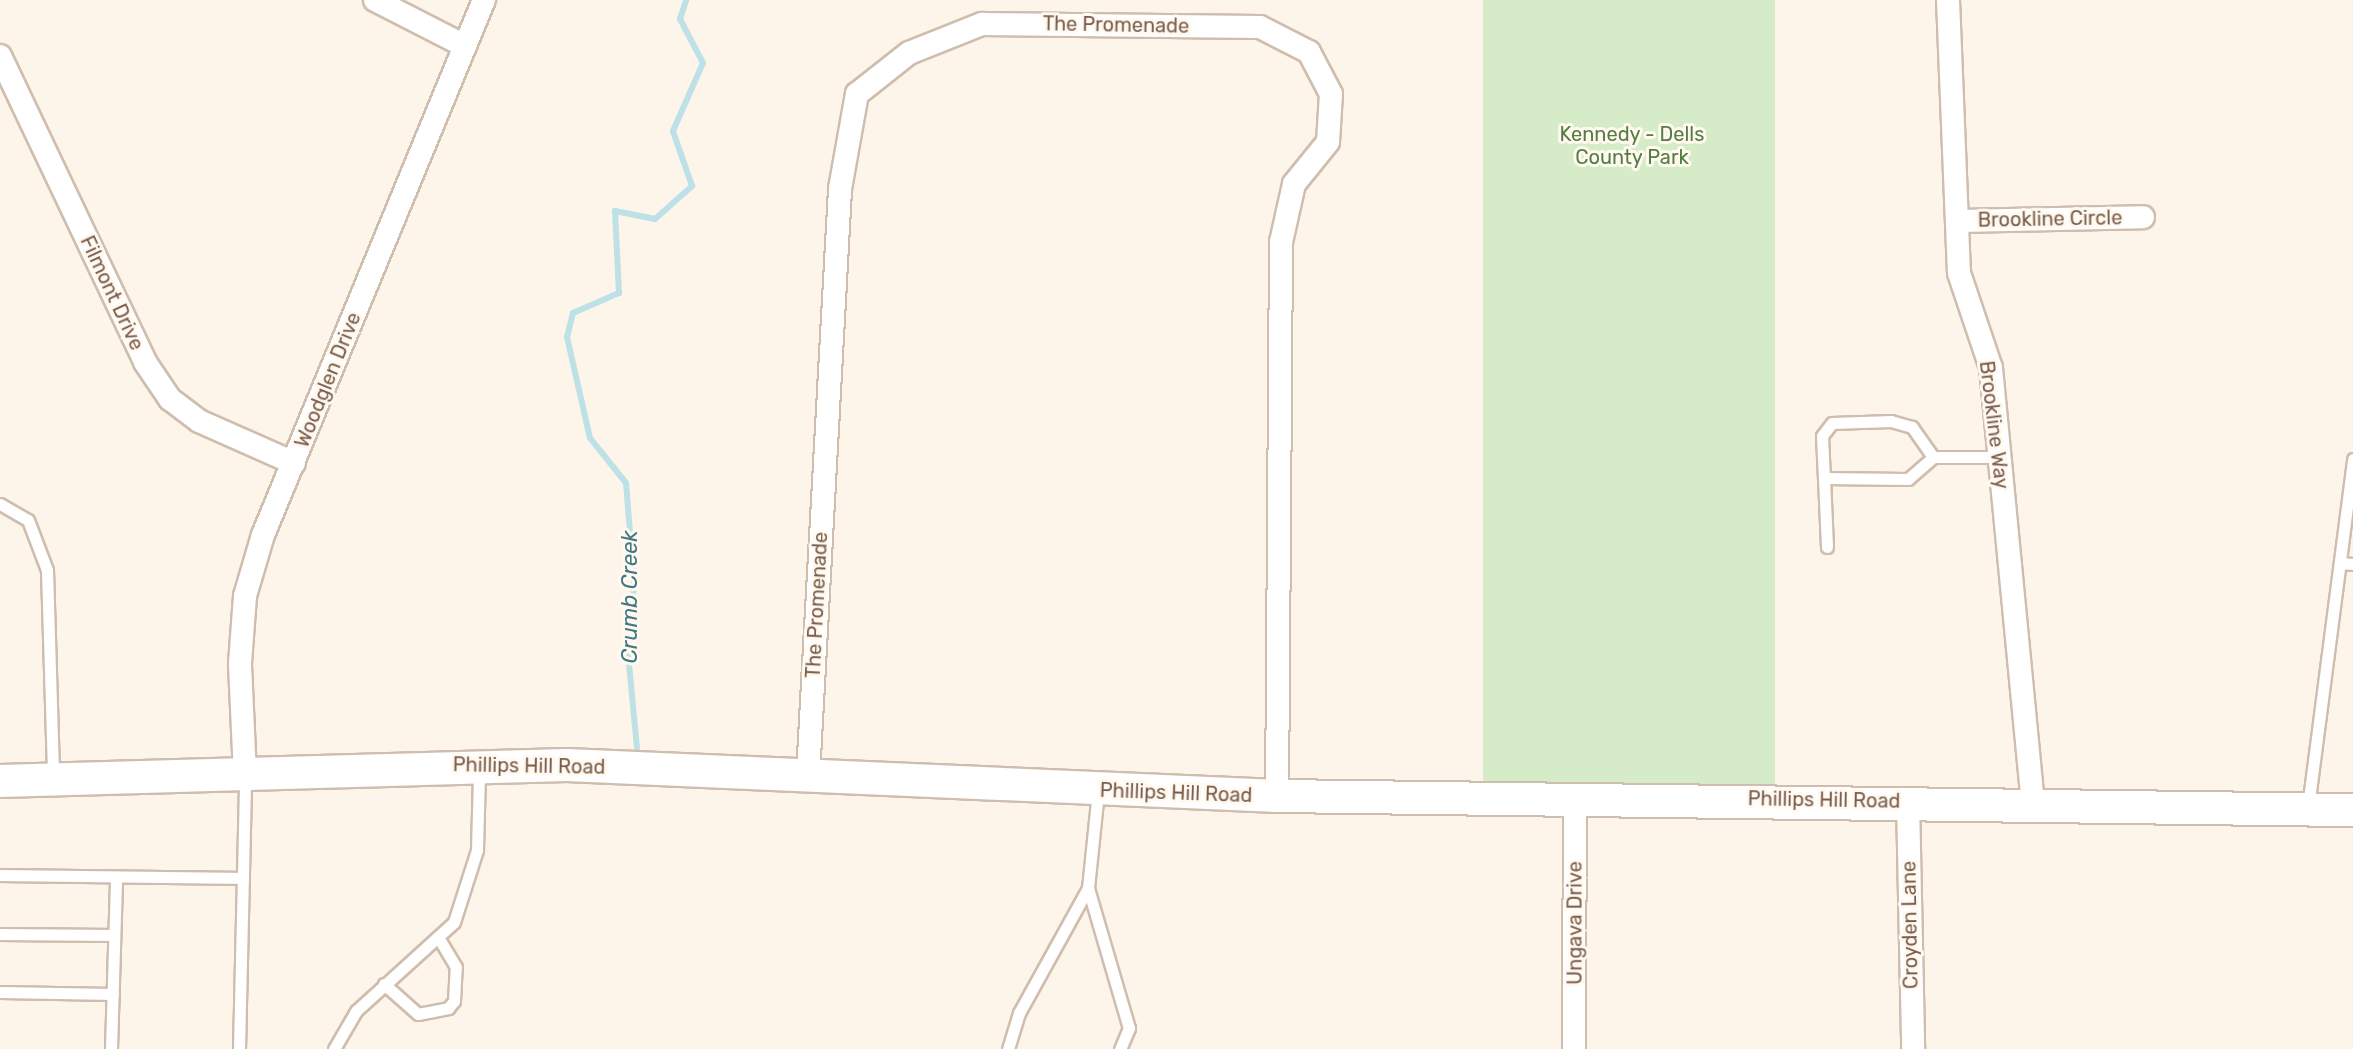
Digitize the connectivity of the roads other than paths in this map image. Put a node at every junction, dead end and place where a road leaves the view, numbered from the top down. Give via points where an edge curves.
1 (375, 0) edge
2 (484, 0) edge
3 (1948, 0) edge
4 (465, 46) junction
5 (0, 56) edge
6 (2143, 217) dead end
7 (1958, 221) junction
8 (1933, 457) junction
9 (2000, 457) junction
10 (2353, 459) edge
11 (294, 463) junction
12 (1824, 478) junction
13 (0, 504) edge
14 (1827, 547) dead end
15 (2340, 563) junction
16 (2353, 564) edge
17 (480, 765) junction
18 (245, 775) junction
19 (808, 775) junction
20 (0, 781) edge
21 (54, 781) junction
22 (1098, 790) junction
23 (1277, 796) junction
24 (1575, 797) junction
25 (1908, 801) junction
26 (2033, 806) junction
27 (2308, 810) junction
28 (2353, 810) edge
29 (0, 875) edge
30 (116, 877) junction
31 (243, 878) junction
32 (1088, 888) junction
33 (0, 934) edge
34 (114, 935) junction
35 (438, 937) junction
36 (384, 984) junction
37 (0, 992) edge
38 (113, 994) junction
39 (111, 1049) edge
40 (239, 1049) edge
41 (334, 1049) edge
42 (1008, 1049) edge
43 (1120, 1049) edge
44 (1574, 1049) edge
45 (1913, 1049) edge

1 - 4 street
2 - 4 street, Woodglen Drive
3 - 7 street, Brookline Way
4 - 11 street, Woodglen Drive
5 - 11 street, Filmont Drive via 145,362 170,399 199,421
6 - 7 street, Brookline Circle
7 - 9 street, Brookline Way via 1959,273 1991,368
8 - 9 lane
8 - 12 lane via 1908,479
8 - 12 lane via 1912,427 1891,421 1832,423 1822,436
9 - 26 street, Brookline Way
10 - 15 lane
11 - 18 street, Woodglen Drive via 245,596 240,663
12 - 14 lane
13 - 21 lane via 28,520 47,570
15 - 16 lane
15 - 27 lane
17 - 18 street, Phillips Hill Road
17 - 19 street, Phillips Hill Road
17 - 35 lane via 477,850 454,922
18 - 21 street, Phillips Hill Road
18 - 31 lane
19 - 22 street, Phillips Hill Road
19 - 23 street, The Promenade via 840,189 857,94 909,53 982,24 1260,27 1309,52 1331,94 1328,142 1294,184 1281,242
20 - 21 street, Phillips Hill Road
22 - 23 street, Phillips Hill Road
22 - 32 lane
23 - 24 street, Phillips Hill Road
24 - 25 street, Phillips Hill Road
24 - 44 street, Ungava Drive
25 - 26 street, Phillips Hill Road
25 - 45 street, Croyden Lane
26 - 27 street, Phillips Hill Road
27 - 28 street, Phillips Hill Road
29 - 30 lane
30 - 31 lane
30 - 34 lane
31 - 40 lane
32 - 42 lane via 1019,1013
32 - 43 lane via 1129,1028
33 - 34 lane
34 - 38 lane
35 - 36 lane
35 - 36 lane via 456,967 454,1001 448,1008 418,1014
36 - 41 lane via 356,1011
37 - 38 lane
38 - 39 lane

